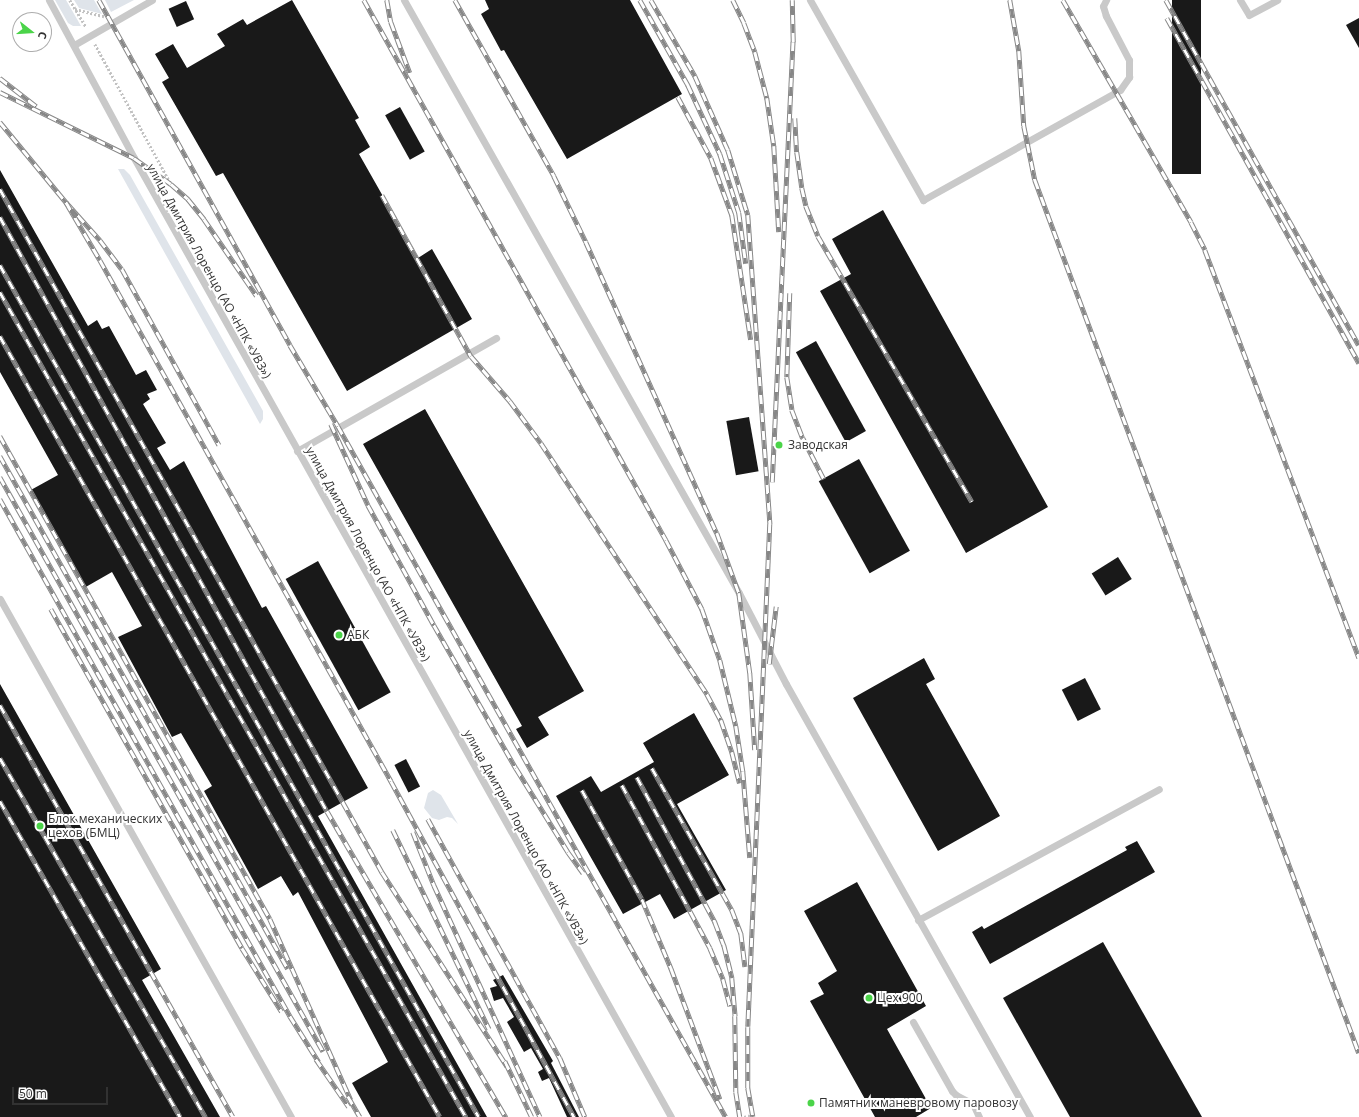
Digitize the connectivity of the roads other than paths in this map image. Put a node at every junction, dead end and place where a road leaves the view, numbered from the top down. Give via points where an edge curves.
1 (49, 0) edge
2 (152, 0) edge
3 (404, 0) edge
4 (810, 0) edge
5 (1106, 0) edge
6 (1240, 0) edge
7 (1277, 0) edge
8 (74, 44) junction
9 (496, 338) dead end
10 (297, 450) junction
11 (0, 599) edge
12 (1159, 789) dead end
13 (918, 920) junction
14 (913, 1022) dead end
15 (667, 1116) edge
16 (291, 1117) edge
17 (979, 1117) edge
18 (1030, 1117) edge

1 - 8 lane, улица Дмитрия Лоренцо (АО «НПК «УВЗ»)
2 - 8 lane
3 - 13 lane via 738,593
4 - 5 lane via 923,200 1120,90 1129,77 1129,60 1106,16 1103,6
6 - 7 lane via 1249,15
8 - 10 lane, улица Дмитрия Лоренцо (АО «НПК «УВЗ») via 134,158
9 - 10 lane
10 - 15 lane, улица Дмитрия Лоренцо (АО «НПК «УВЗ»)
11 - 16 lane
12 - 13 lane
13 - 18 lane
14 - 17 lane via 952,1091 973,1104

